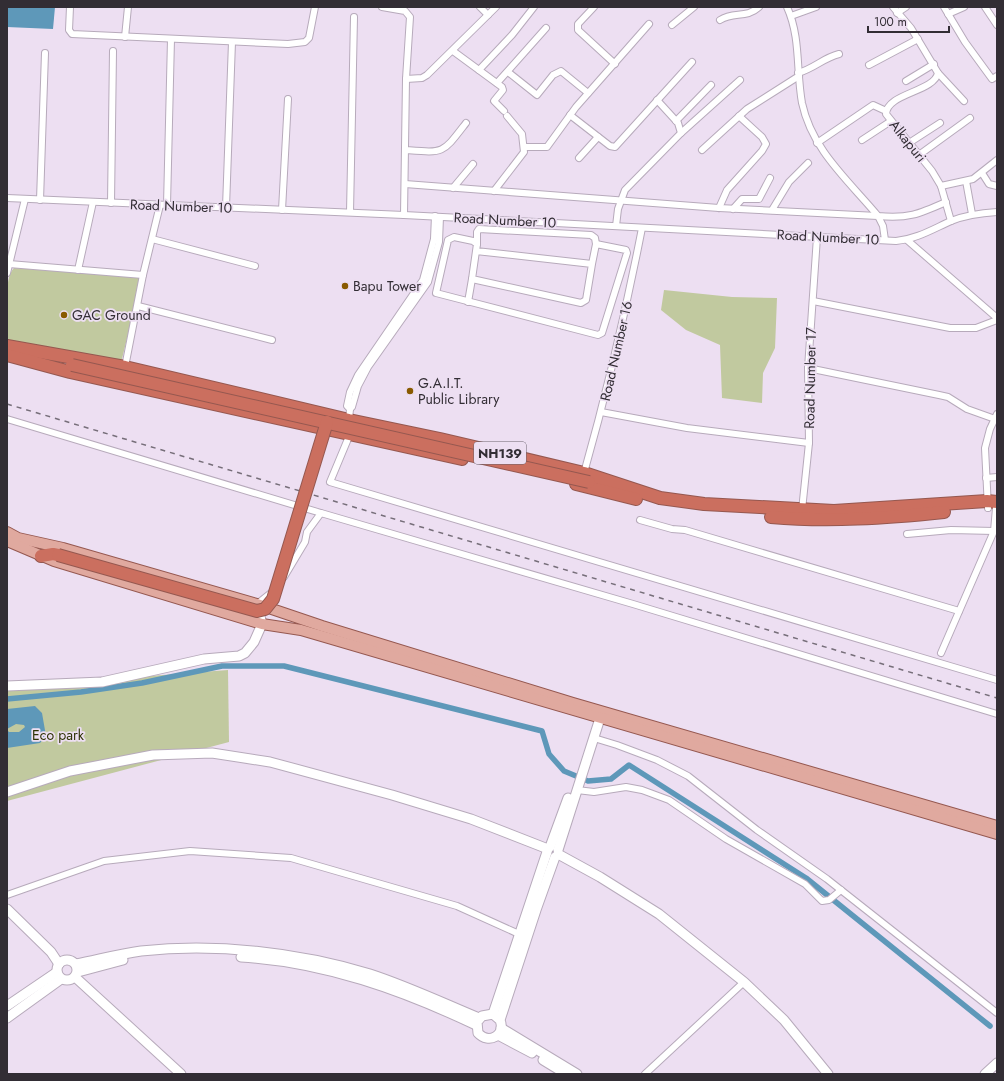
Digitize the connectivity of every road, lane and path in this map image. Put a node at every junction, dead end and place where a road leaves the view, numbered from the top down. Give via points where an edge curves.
1 (70, 7) edge
2 (128, 7) edge
3 (315, 7) edge
4 (382, 7) edge
5 (480, 7) edge
6 (496, 7) edge
7 (534, 7) edge
8 (594, 7) edge
9 (694, 7) edge
10 (759, 7) edge
11 (787, 7) edge
12 (816, 7) edge
13 (893, 7) edge
14 (906, 7) edge
15 (944, 7) edge
16 (964, 7) edge
17 (985, 7) edge
18 (397, 8) edge
19 (897, 13) junction
20 (948, 14) junction
21 (488, 15) junction
22 (791, 16) junction
23 (354, 17) dead end
24 (720, 20) dead end
25 (649, 24) dead end
26 (672, 25) dead end
27 (997, 25) edge
28 (546, 28) dead end
29 (125, 37) junction
30 (171, 39) junction
31 (918, 41) junction
32 (232, 42) junction
33 (113, 51) dead end
34 (453, 51) junction
35 (45, 53) dead end
36 (839, 54) dead end
37 (692, 62) dead end
38 (615, 64) junction
39 (934, 64) junction
40 (869, 65) dead end
41 (479, 70) junction
42 (508, 72) junction
43 (938, 73) junction
44 (799, 74) junction
45 (997, 76) edge
46 (406, 79) junction
47 (740, 80) dead end
48 (906, 82) dead end
49 (497, 83) junction
50 (711, 85) dead end
51 (588, 93) junction
52 (288, 99) dead end
53 (657, 100) junction
54 (964, 101) dead end
55 (886, 111) junction
56 (570, 115) junction
57 (739, 116) junction
58 (970, 118) dead end
59 (891, 120) junction
60 (676, 121) junction
61 (466, 123) dead end
62 (940, 123) dead end
63 (681, 133) junction
64 (598, 137) junction
65 (862, 140) dead end
66 (817, 143) junction
67 (909, 143) junction
68 (524, 147) junction
69 (405, 150) junction
70 (702, 150) dead end
71 (919, 155) junction
72 (579, 158) dead end
73 (997, 160) edge
74 (808, 163) dead end
75 (473, 164) dead end
76 (982, 173) junction
77 (770, 178) dead end
78 (966, 181) junction
79 (405, 184) junction
80 (941, 186) junction
81 (997, 186) edge
82 (453, 188) junction
83 (494, 191) junction
84 (7, 198) edge
85 (25, 199) junction
86 (40, 200) junction
87 (620, 200) junction
88 (93, 202) junction
89 (946, 202) junction
90 (111, 203) junction
91 (164, 205) junction
92 (226, 207) junction
93 (719, 208) junction
94 (733, 208) junction
95 (282, 210) junction
96 (772, 210) junction
97 (350, 212) junction
98 (997, 212) edge
99 (972, 214) junction
100 (404, 215) junction
101 (437, 216) junction
102 (878, 216) junction
103 (951, 221) junction
104 (616, 226) junction
105 (642, 228) junction
106 (817, 237) junction
107 (152, 239) junction
108 (437, 239) junction
109 (448, 240) junction
110 (885, 240) junction
111 (907, 240) junction
112 (477, 244) junction
113 (596, 244) junction
114 (476, 251) junction
115 (9, 264) junction
116 (592, 264) junction
117 (255, 266) dead end
118 (78, 270) junction
119 (7, 273) edge
120 (143, 275) junction
121 (472, 279) junction
122 (813, 301) junction
123 (468, 302) junction
124 (138, 306) junction
125 (997, 319) edge
126 (272, 340) dead end
127 (7, 346) edge
128 (7, 355) edge
129 (55, 360) junction
130 (125, 366) junction
131 (808, 368) junction
132 (305, 409) junction
133 (601, 412) junction
134 (349, 414) junction
135 (996, 416) edge
136 (7, 419) edge
137 (327, 422) junction
138 (301, 424) junction
139 (350, 435) junction
140 (809, 443) junction
141 (997, 477) edge
142 (986, 478) junction
143 (594, 482) junction
144 (993, 505) edge
145 (321, 513) junction
146 (801, 515) junction
147 (640, 520) dead end
148 (994, 531) junction
149 (7, 532) edge
150 (908, 534) dead end
151 (7, 541) edge
152 (49, 553) junction
153 (257, 604) junction
154 (959, 611) junction
155 (262, 624) junction
156 (941, 653) dead end
157 (997, 680) edge
158 (7, 686) edge
159 (598, 714) junction
160 (997, 714) edge
161 (594, 738) junction
162 (580, 771) junction
163 (576, 787) junction
164 (7, 792) edge
165 (997, 826) edge
166 (997, 834) edge
167 (553, 852) junction
168 (841, 890) junction
169 (7, 895) edge
170 (7, 909) edge
171 (519, 934) junction
172 (76, 971) junction
173 (59, 972) junction
174 (744, 982) junction
175 (7, 1006) edge
176 (997, 1013) edge
177 (7, 1018) edge
178 (478, 1022) junction
179 (498, 1024) junction
180 (997, 1063) edge
181 (181, 1074) edge
182 (566, 1074) edge
183 (577, 1074) edge
184 (645, 1074) edge
185 (828, 1074) edge
186 (985, 1074) edge

1 - 29 street via 69,30 72,34
2 - 29 street
3 - 32 street via 312,32 305,42
4 - 18 street
5 - 21 street
6 - 21 street
7 - 41 street
8 - 38 street via 578,24 578,30
9 - 26 street
10 - 24 street via 750,14 727,16
11 - 22 street
12 - 22 street
13 - 19 street
14 - 19 street
15 - 20 street
16 - 20 street
17 - 27 street
18 - 46 street via 405,11 410,17
19 - 31 street via 909,25
20 - 45 street via 992,79
21 - 34 street
22 - 44 street via 796,37
23 - 97 street
25 - 38 street
28 - 42 street
29 - 30 street
30 - 32 street
30 - 91 street
31 - 39 street
31 - 40 street
32 - 92 street
33 - 90 street
34 - 41 street
34 - 46 street via 422,78
35 - 86 street
36 - 44 street via 825,58
37 - 53 street
38 - 51 street
39 - 43 street
39 - 48 street
41 - 49 street
42 - 49 street
42 - 51 street via 537,95 553,75 561,71
43 - 54 street
43 - 55 street, Alkapuri via 933,82 902,97
44 - 57 street
44 - 66 street via 805,114
46 - 69 street
47 - 63 street
49 - 68 street via 503,89 494,101 522,134
50 - 60 street
51 - 56 street
52 - 95 street
53 - 60 street
53 - 64 street via 615,148
55 - 59 street, Alkapuri
55 - 66 street via 872,105
56 - 64 street
56 - 68 street via 547,147
57 - 70 street
57 - 93 street via 766,144 727,190
58 - 71 street
59 - 65 street
59 - 67 street, Alkapuri
60 - 63 street via 681,127
61 - 69 street via 444,150
62 - 67 street
63 - 87 street via 629,185
64 - 72 street
66 - 102 street
67 - 71 street, Alkapuri
68 - 83 street via 521,157
69 - 79 street
71 - 80 street, Alkapuri
73 - 76 street
74 - 96 street via 789,182
75 - 82 street
76 - 78 street
76 - 81 street via 989,184
77 - 94 street via 759,199 742,199
78 - 80 street
78 - 99 street
79 - 82 street
79 - 100 street
80 - 89 street, Alkapuri
82 - 83 street
83 - 87 street
84 - 85 street, Road Number 10
85 - 86 street, Road Number 10
85 - 115 street
86 - 88 street, Road Number 10
87 - 93 street
87 - 104 street
88 - 90 street, Road Number 10
88 - 118 street
89 - 102 street via 920,214 906,217
89 - 103 street, Alkapuri
90 - 91 street, Road Number 10
91 - 92 street, Road Number 10
91 - 107 street
92 - 95 street, Road Number 10
93 - 94 street
94 - 96 street
95 - 97 street, Road Number 10
96 - 102 street
97 - 100 street, Road Number 10
98 - 99 street, Road Number 10
99 - 103 street, Road Number 10
100 - 101 street, Road Number 10
101 - 104 street, Road Number 10
101 - 108 street
102 - 110 street via 884,226
103 - 111 street, Road Number 10
104 - 105 street, Road Number 10
105 - 106 street, Road Number 10
105 - 133 street, Road Number 16 via 629,296
106 - 110 street, Road Number 10
106 - 122 street, Road Number 17
107 - 117 street
107 - 120 street
108 - 109 street
108 - 134 street via 418,288 350,392 347,406
109 - 112 street via 454,237
109 - 123 street via 435,291
110 - 111 street, Road Number 10
111 - 125 street
112 - 113 street via 477,232 480,229 591,235 595,238
112 - 114 street
113 - 116 street
113 - 123 street via 623,249 627,253 602,333 598,335
114 - 116 street
114 - 121 street
115 - 118 street
115 - 119 street
116 - 121 street via 586,300 581,303
118 - 120 street
120 - 124 street
121 - 123 street
122 - 125 street via 950,328 976,328
122 - 131 street, Road Number 17
124 - 126 street
124 - 130 street
127 - 129 highway, NH139
128 - 129 highway, NH139
129 - 130 highway, NH139
129 - 137 highway, bridge
129 - 138 highway, NH139 via 70,372
130 - 132 highway, NH139
131 - 135 street via 948,397 967,409
131 - 140 street, Road Number 17
132 - 134 highway, NH139
132 - 138 highway
133 - 140 street via 687,428
133 - 143 street, Road Number 16
134 - 139 street
134 - 143 highway, NH139
135 - 142 street via 985,448
136 - 145 street
137 - 143 highway, bridge
137 - 152 highway, bridge via 273,599 265,609 257,611
138 - 139 highway, NH139
139 - 143 highway, NH139
139 - 157 street via 330,482
140 - 146 street, Road Number 17
141 - 142 street
142 - 144 street
143 - 146 highway, NH139 via 663,505
144 - 146 highway, NH139 via 882,518
144 - 148 street
145 - 153 street via 290,568 269,596
145 - 160 street
147 - 154 street via 685,530
148 - 150 street via 951,530
148 - 154 street
149 - 152 main road
151 - 152 main road
152 - 153 main road via 63,548
152 - 155 main road
153 - 155 street
153 - 159 main road
154 - 156 street
155 - 158 street via 249,649 239,656 204,660 102,682
155 - 159 main road via 301,630
159 - 161 street
159 - 162 street
159 - 165 main road
159 - 166 main road
161 - 162 street
161 - 168 street via 657,760 688,776 757,830
162 - 163 street
163 - 167 street
163 - 168 street via 594,792 626,788 648,792 669,800 726,839 804,884 821,900 831,898
164 - 167 street via 70,771 153,754 212,753 270,762 392,795 471,819
167 - 171 street
167 - 174 street via 600,877 658,914
167 - 179 street
168 - 176 street
169 - 171 street via 104,861 190,851 291,858 457,906
170 - 173 street via 51,952
171 - 179 street
172 - 173 street via 67,981
172 - 173 street via 68,960
172 - 178 street via 152,956 218,956 285,962 319,967 369,981
172 - 181 street
173 - 175 street
173 - 177 street
174 - 184 street
174 - 185 street via 784,1020
178 - 179 street via 485,1014
178 - 179 street via 478,1033 484,1038 491,1039
179 - 182 street via 532,1052
179 - 183 street
180 - 186 street

